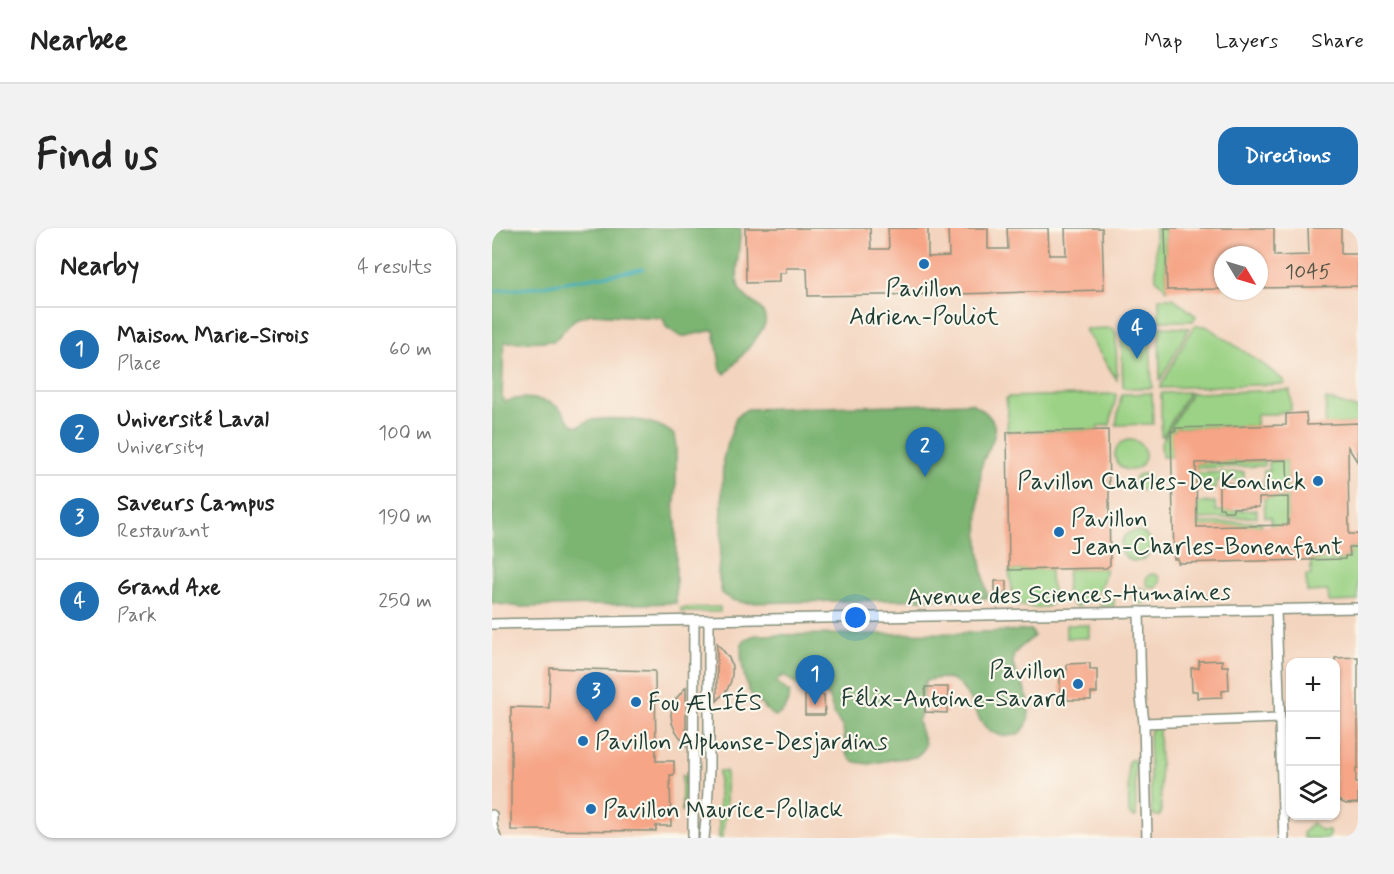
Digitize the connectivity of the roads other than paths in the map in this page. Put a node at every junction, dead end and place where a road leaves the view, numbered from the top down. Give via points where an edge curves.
1 (1358, 608) edge
2 (1276, 610) junction
3 (1139, 612) junction
4 (709, 620) junction
5 (694, 621) junction
6 (492, 624) edge
7 (1280, 714) junction
8 (1144, 723) junction
9 (492, 815) edge
10 (496, 838) edge
11 (693, 838) edge
12 (704, 838) edge
13 (1147, 838) edge
14 (1284, 838) edge

1 - 2 street, Avenue des Sciences-Humaines
2 - 3 street, Avenue des Sciences-Humaines
2 - 7 street
3 - 4 street, Avenue des Sciences-Humaines
3 - 8 street
4 - 5 street, Avenue des Sciences-Humaines
4 - 12 street via 709,768
5 - 6 street, Avenue des Sciences-Humaines
5 - 11 street
7 - 8 street
7 - 14 street
8 - 13 street
9 - 10 street

